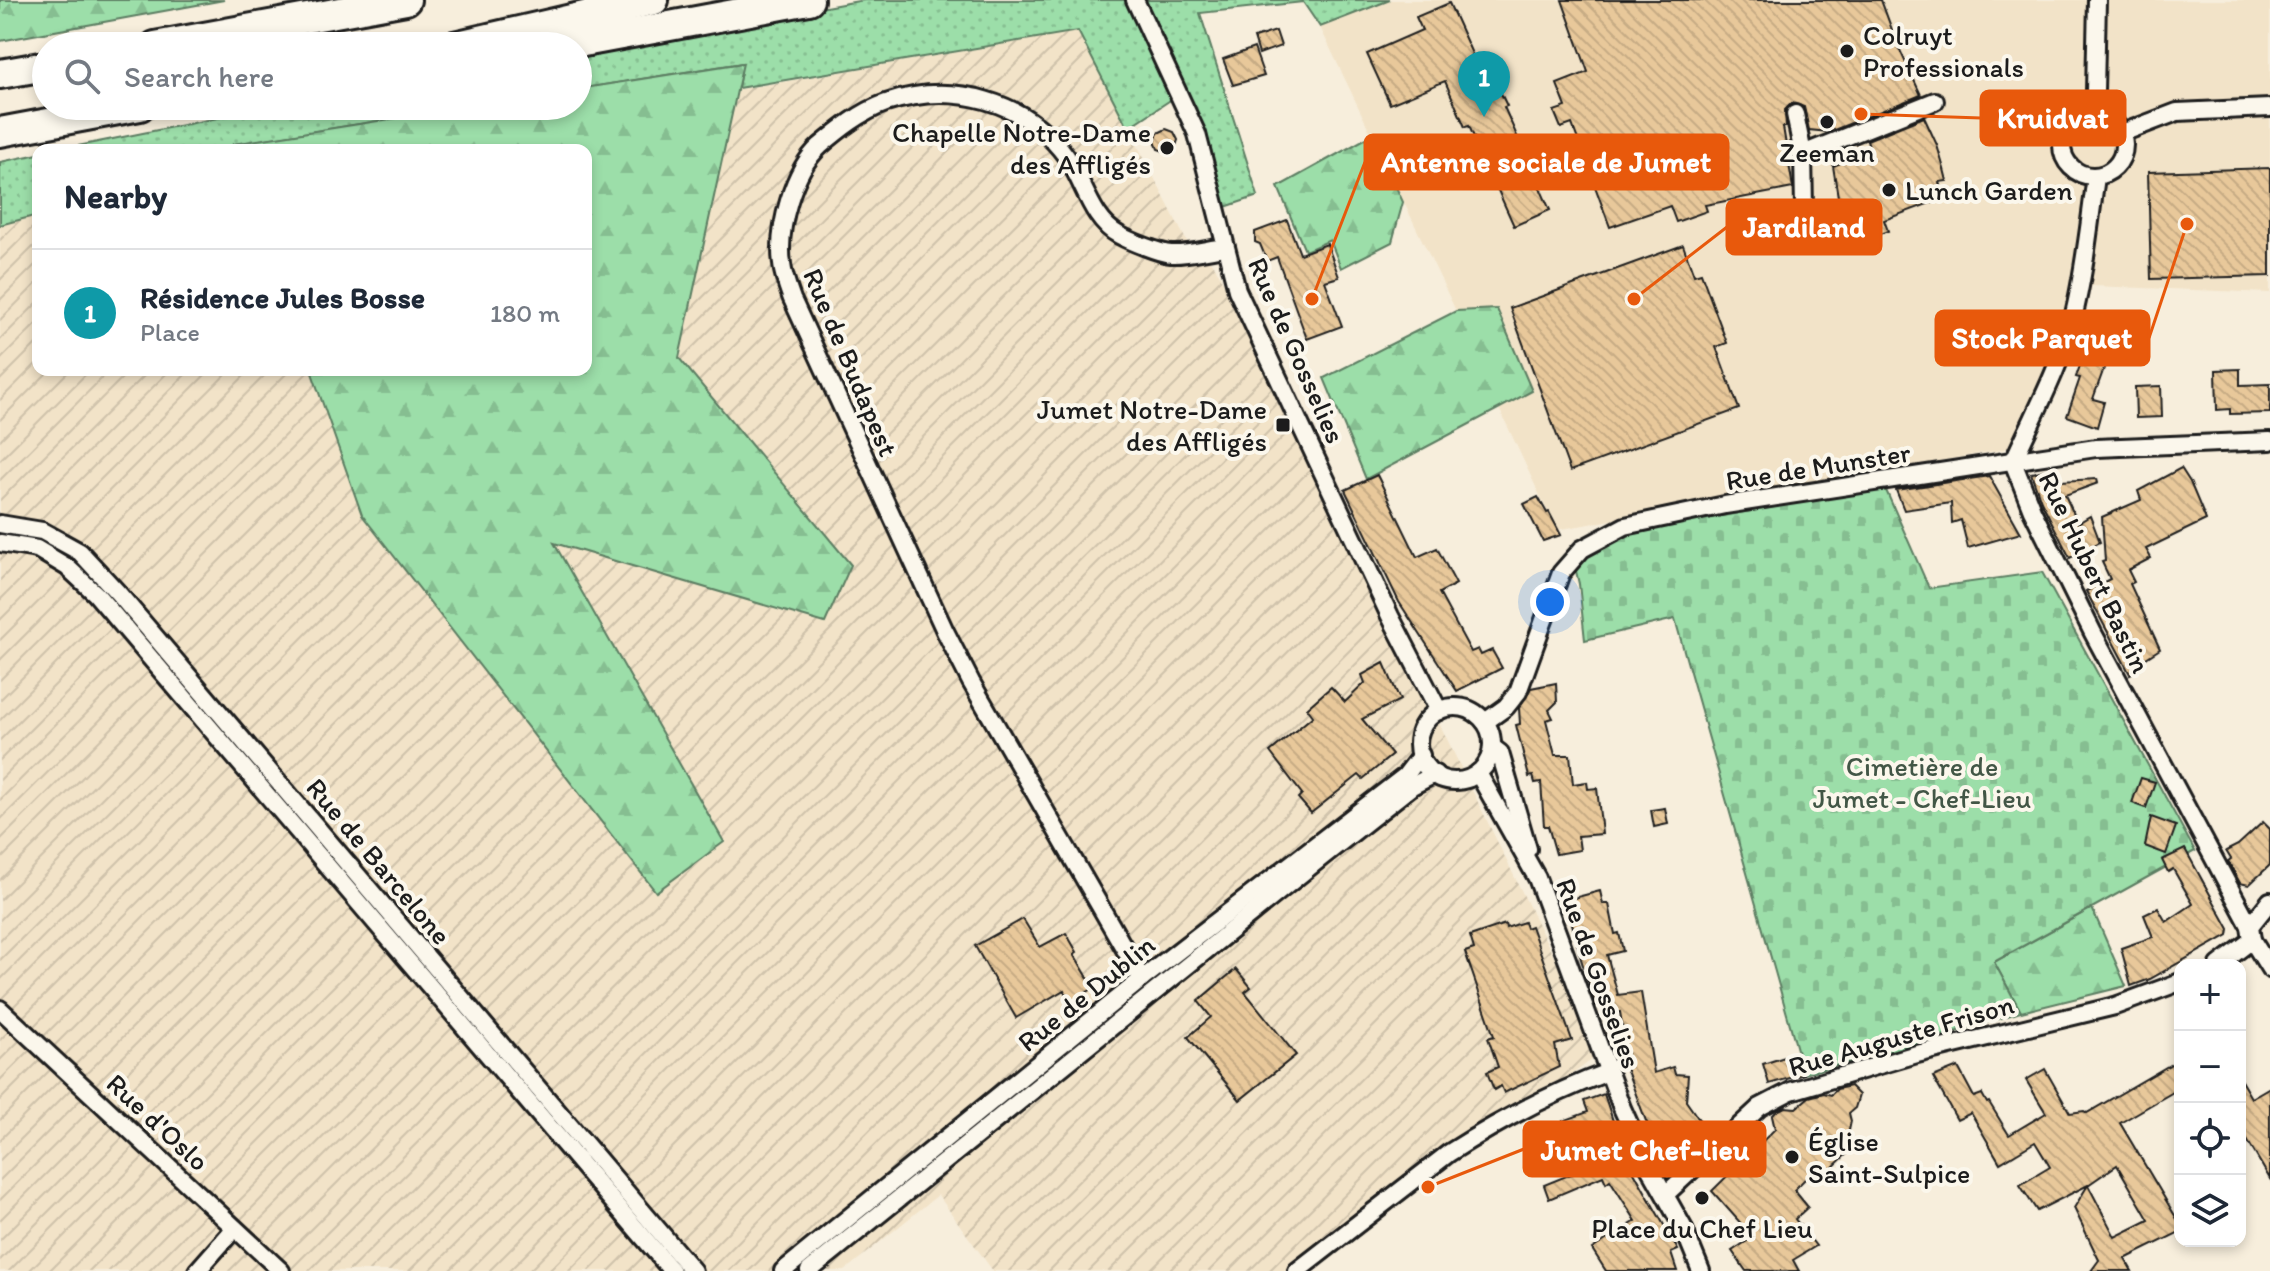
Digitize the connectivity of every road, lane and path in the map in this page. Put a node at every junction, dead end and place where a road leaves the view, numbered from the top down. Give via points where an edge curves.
1 (406, 0) edge
2 (654, 0) edge
3 (809, 0) edge
4 (1135, 0) edge
5 (2097, 0) edge
6 (231, 32) edge
7 (515, 32) edge
8 (592, 40) edge
9 (32, 68) edge
10 (0, 74) edge
11 (1935, 101) dead end
12 (2270, 108) edge
13 (1795, 114) dead end
14 (2097, 114) junction
15 (65, 120) edge
16 (0, 132) edge
17 (2122, 133) junction
18 (1803, 154) junction
19 (2096, 177) junction
20 (1804, 208) dead end
21 (1225, 247) junction
22 (2270, 441) edge
23 (2013, 462) junction
24 (0, 524) edge
25 (0, 543) edge
26 (1439, 711) junction
27 (1485, 722) junction
28 (1492, 747) junction
29 (1421, 755) junction
30 (1478, 773) junction
31 (1435, 774) junction
32 (1537, 878) junction
33 (2270, 901) edge
34 (2251, 933) junction
35 (2225, 959) edge
36 (2270, 969) edge
37 (1142, 979) junction
38 (2174, 984) edge
39 (0, 1009) edge
40 (1608, 1072) junction
41 (1666, 1194) junction
42 (234, 1229) junction
43 (197, 1271) edge
44 (281, 1271) edge
45 (672, 1271) edge
46 (693, 1271) edge
47 (783, 1271) edge
48 (809, 1271) edge
49 (1297, 1271) edge
50 (1701, 1271) edge

1 - 6 highway
2 - 7 highway
3 - 8 highway
4 - 21 street, Rue de Gosselies via 1197,134
5 - 14 street
9 - 10 highway
11 - 18 street
12 - 17 street via 2177,112
13 - 18 street
14 - 17 street via 2108,117
14 - 19 street via 2070,123 2061,143 2067,164
15 - 16 highway
17 - 19 street via 2122,158
18 - 20 street
19 - 23 street, Rue Hubert Bastin via 2072,321
21 - 26 street, Rue de Gosselies via 1237,290
21 - 37 street, Rue de Budapest via 1170,254 1118,235 1099,219 1081,178 1046,131 1001,105 969,95 886,103 849,122 816,149 793,186 783,229 782,264 792,299 945,631
22 - 23 street, Rue de Munster via 2096,448
23 - 27 street, Rue de Munster via 1725,505 1625,526 1582,549 1561,573 1518,692
23 - 34 street, Rue Hubert Bastin via 2093,633
24 - 46 street, Rue de Barcelone via 42,531 80,552
25 - 45 street, Rue de Barcelone via 37,549 96,594
26 - 27 street via 1458,707
26 - 29 street via 1420,734
27 - 28 street
28 - 30 street
28 - 32 street via 1500,753
29 - 31 street
29 - 37 street, Rue de Dublin via 1405,776
30 - 31 street via 1455,781
30 - 32 street, Rue de Gosselies
31 - 48 street, Rue de Dublin via 1322,857
32 - 40 street, Rue de Gosselies
33 - 34 street
34 - 35 street
34 - 36 street, Rue Hubert Bastin
37 - 47 street, Rue de Dublin
38 - 41 street, Rue Auguste Frison via 2115,1006 1791,1091 1760,1107
39 - 42 street, Rue d'Oslo
40 - 41 street, Rue de Gosselies via 1637,1143
40 - 49 street via 1547,1097 1449,1153
41 - 50 street
42 - 43 street
42 - 44 street, Rue d'Oslo

